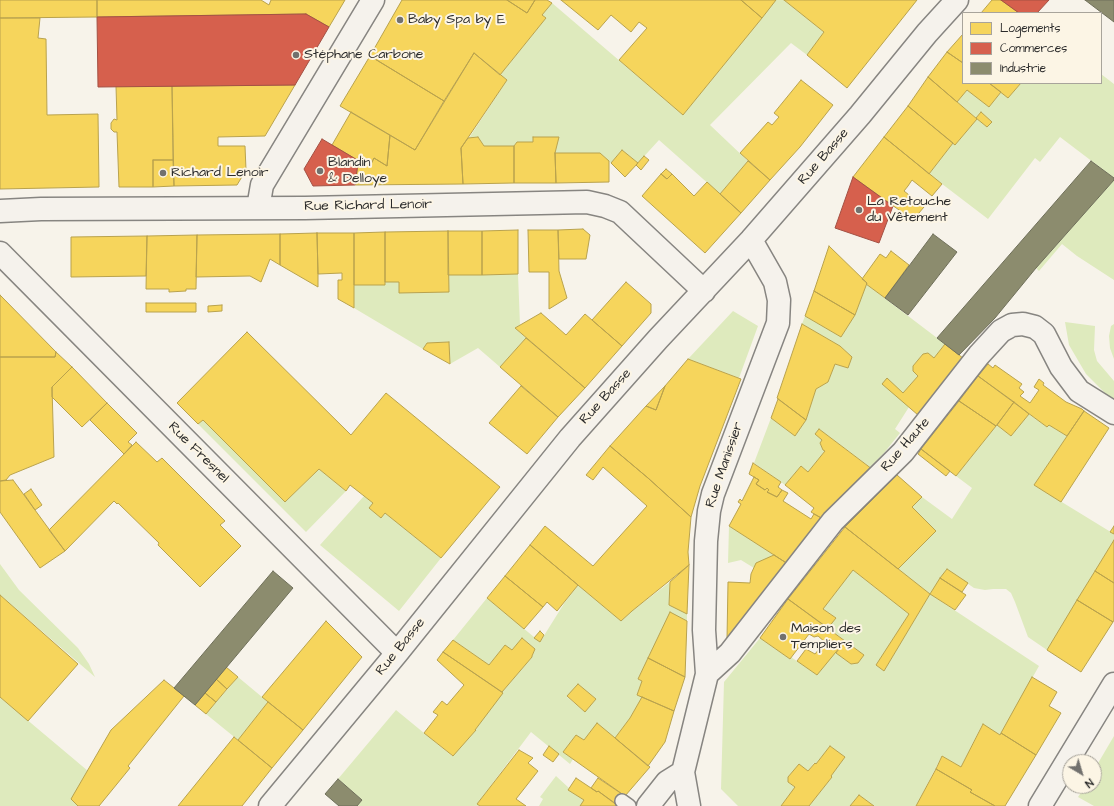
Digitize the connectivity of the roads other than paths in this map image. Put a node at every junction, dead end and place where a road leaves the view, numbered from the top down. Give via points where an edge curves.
1 (373, 0) edge
2 (957, 0) edge
3 (258, 208) junction
4 (0, 211) edge
5 (751, 240) junction
6 (0, 253) edge
7 (704, 291) junction
8 (1114, 413) edge
9 (397, 653) junction
10 (707, 674) junction
11 (1114, 684) edge
12 (683, 772) junction
13 (270, 806) edge
14 (648, 806) edge
15 (689, 806) edge
16 (1040, 806) edge

1 - 3 street via 262,185
2 - 5 street, Rue Basse
3 - 4 street, Rue Richard Lenoir via 41,208
3 - 7 street, Rue Richard Lenoir via 587,202 620,212
5 - 7 street, Rue Basse
5 - 10 street, Rue Manissier via 775,282 779,300 778,324 708,511 704,630
6 - 9 street, Rue Fresnel
7 - 9 street, Rue Basse via 570,438
8 - 10 street, Rue Haute via 1079,391 1061,367 1044,334 1035,327 1012,325 1001,331 902,452 833,521 730,653
9 - 13 street, Rue Basse
10 - 12 street, Rue Manissier
11 - 16 street
12 - 14 street via 668,782
12 - 15 street

